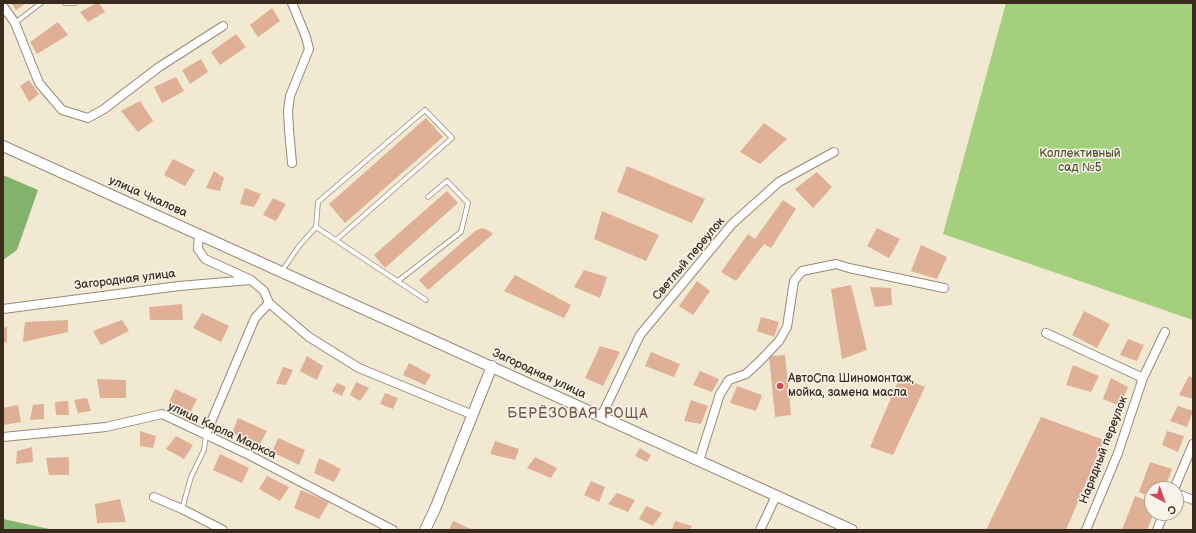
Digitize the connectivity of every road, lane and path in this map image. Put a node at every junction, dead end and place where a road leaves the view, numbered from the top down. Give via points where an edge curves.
1 (41, 3) edge
2 (65, 3) edge
3 (75, 3) edge
4 (292, 3) edge
5 (3, 6) edge
6 (15, 23) junction
7 (223, 26) dead end
8 (3, 146) edge
9 (834, 152) dead end
10 (292, 162) dead end
11 (428, 197) dead end
12 (316, 227) junction
13 (199, 234) junction
14 (336, 240) junction
15 (281, 273) junction
16 (251, 280) junction
17 (398, 281) junction
18 (944, 288) dead end
19 (426, 300) dead end
20 (269, 303) junction
21 (3, 309) edge
22 (1165, 332) dead end
23 (1046, 333) dead end
24 (492, 366) junction
25 (1143, 378) junction
26 (473, 415) junction
27 (601, 417) junction
28 (206, 434) junction
29 (3, 437) edge
30 (1193, 444) edge
31 (699, 461) junction
32 (1177, 481) edge
33 (776, 496) junction
34 (154, 497) dead end
35 (182, 509) junction
36 (223, 530) edge
37 (394, 530) edge
38 (424, 530) edge
39 (760, 530) edge
40 (852, 530) edge
41 (1086, 530) edge

1 - 6 lane
2 - 3 lane
4 - 10 street via 309,50 290,96 288,111
5 - 6 street
6 - 7 street via 39,83 62,110 88,118 104,109 159,67
8 - 13 street, улица Чкалова
9 - 27 street, Светлый переулок via 778,182 732,224 640,335
11 - 17 lane via 447,181 468,203 461,232
12 - 14 lane
12 - 14 lane via 318,202 425,110 452,138
12 - 15 lane via 299,246
13 - 15 street, улица Чкалова
13 - 16 street via 198,249 205,259
14 - 17 lane
15 - 24 street, Загородная улица
16 - 20 street via 264,291
16 - 21 street, Загородная улица via 179,286
17 - 19 lane
18 - 31 street via 836,264 802,272 794,281 787,327 779,341 746,374 729,380 720,394
20 - 26 street via 309,337 359,368
20 - 28 street via 255,318
22 - 25 street, Нарядный переулок
23 - 25 street
24 - 26 street
24 - 27 street, Загородная улица
25 - 41 street, Нарядный переулок via 1118,453
26 - 38 street
27 - 31 street, Загородная улица
28 - 29 street, улица Карла Маркса via 162,414 106,427
28 - 35 lane via 204,450
28 - 37 street, улица Карла Маркса
30 - 32 street
31 - 33 street, Загородная улица
33 - 39 street
33 - 40 street, Загородная улица
34 - 35 street
35 - 36 street

